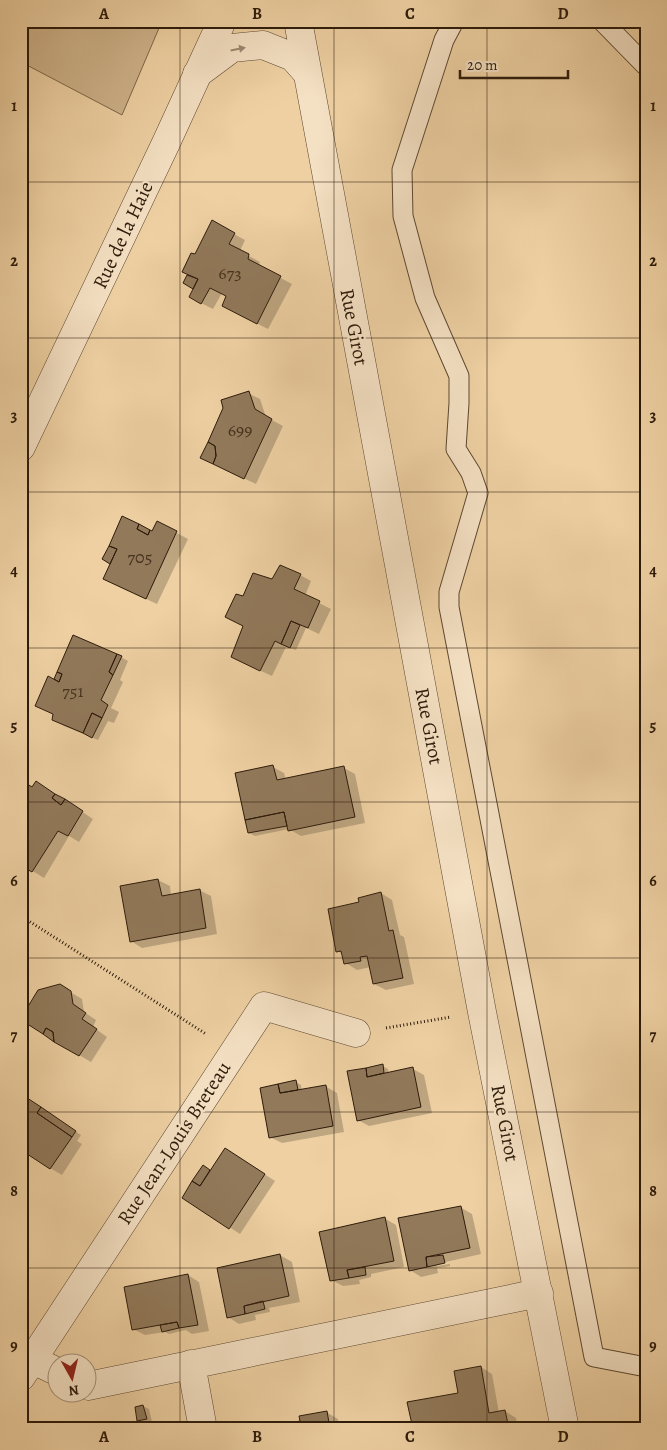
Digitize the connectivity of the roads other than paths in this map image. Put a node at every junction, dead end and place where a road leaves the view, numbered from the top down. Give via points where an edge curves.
1 (222, 21) edge
2 (298, 21) edge
3 (454, 21) edge
4 (602, 21) edge
5 (646, 66) edge
6 (307, 73) junction
7 (197, 74) junction
8 (21, 447) edge
9 (356, 1033) road end
10 (538, 1292) junction
11 (190, 1364) junction
12 (646, 1367) edge
13 (27, 1368) edge
14 (48, 1371) edge
15 (98, 1384) edge
16 (204, 1429) edge
17 (565, 1429) edge

1 - 7 street, Rue de la Haie
2 - 6 street, Rue Girot
3 - 12 lane via 444,40 402,170 403,216 425,298 459,376 456,449 471,473 478,493 449,592 448,607 594,1356
4 - 5 lane
7 -> 6 street via 232,48 263,45 293,57
6 - 10 street, Rue Girot via 482,1012
7 - 8 street, Rue de la Haie
9 - 13 street, Rue Jean-Louis Breteau via 264,1006
10 - 11 street
10 - 17 street, Rue Girot
11 - 15 street
11 - 16 street
13 - 14 street, Rue Jean-Louis Breteau

